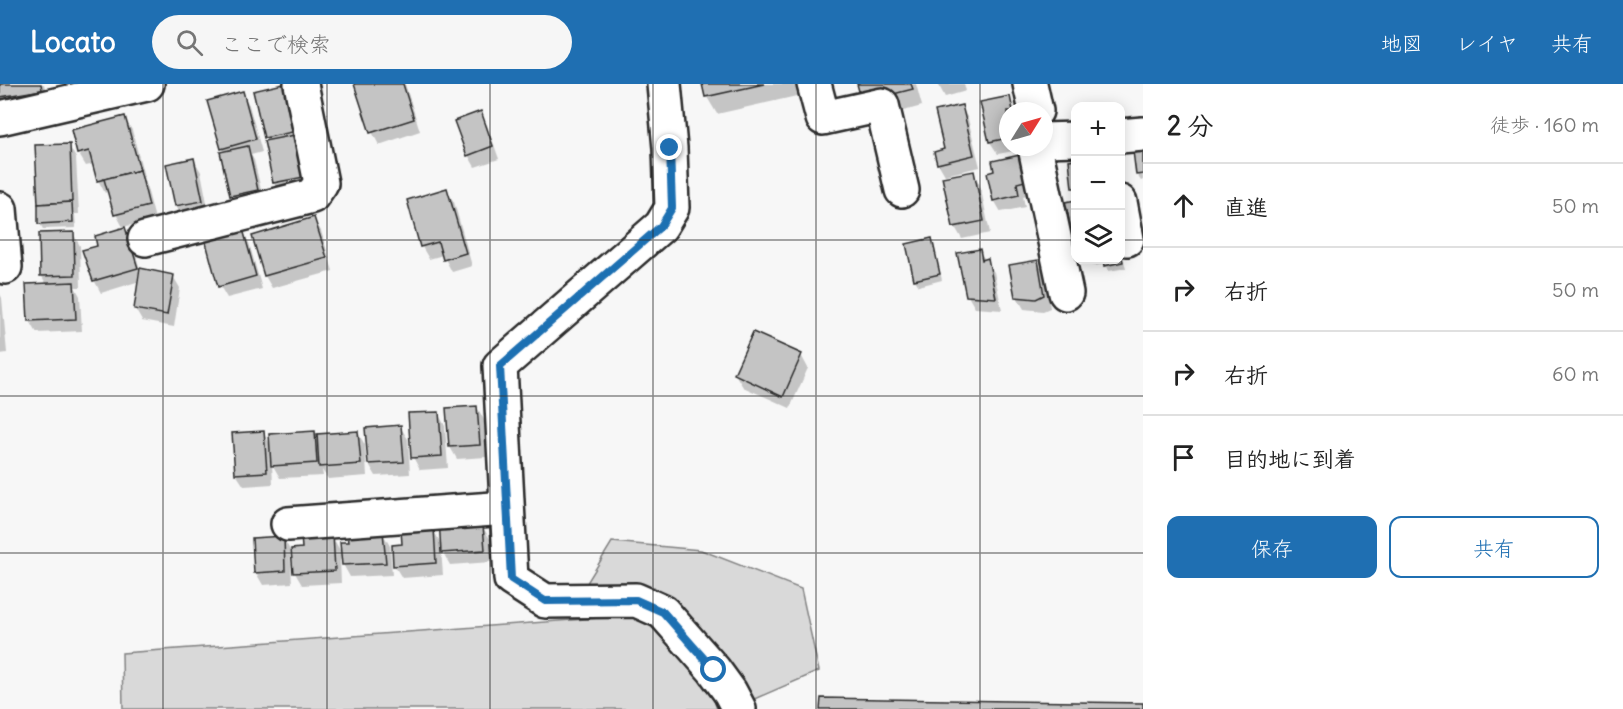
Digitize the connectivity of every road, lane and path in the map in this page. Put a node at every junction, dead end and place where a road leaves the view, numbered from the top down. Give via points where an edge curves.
1 (147, 84) edge
2 (301, 84) edge
3 (664, 84) edge
4 (814, 84) edge
5 (1030, 84) edge
6 (1034, 102) edge
7 (0, 118) edge
8 (1143, 134) edge
9 (1125, 136) edge
10 (1071, 138) edge
11 (1053, 139) edge
12 (1037, 156) edge
13 (902, 190) dead end
14 (0, 209) edge
15 (1122, 210) edge
16 (144, 239) dead end
17 (1127, 239) dead end
18 (5, 267) dead end
19 (1066, 293) dead end
20 (507, 508) junction
21 (288, 524) dead end
22 (739, 709) edge

1 - 7 street
2 - 16 street via 321,183 312,196
3 - 20 street via 672,208 661,226 500,366
4 - 13 street via 824,118 882,105
5 - 6 street
8 - 9 street
10 - 11 street
12 - 19 street
14 - 18 street
15 - 17 street
20 - 21 street
20 - 22 street via 511,579 545,601 636,600 663,612 714,670

